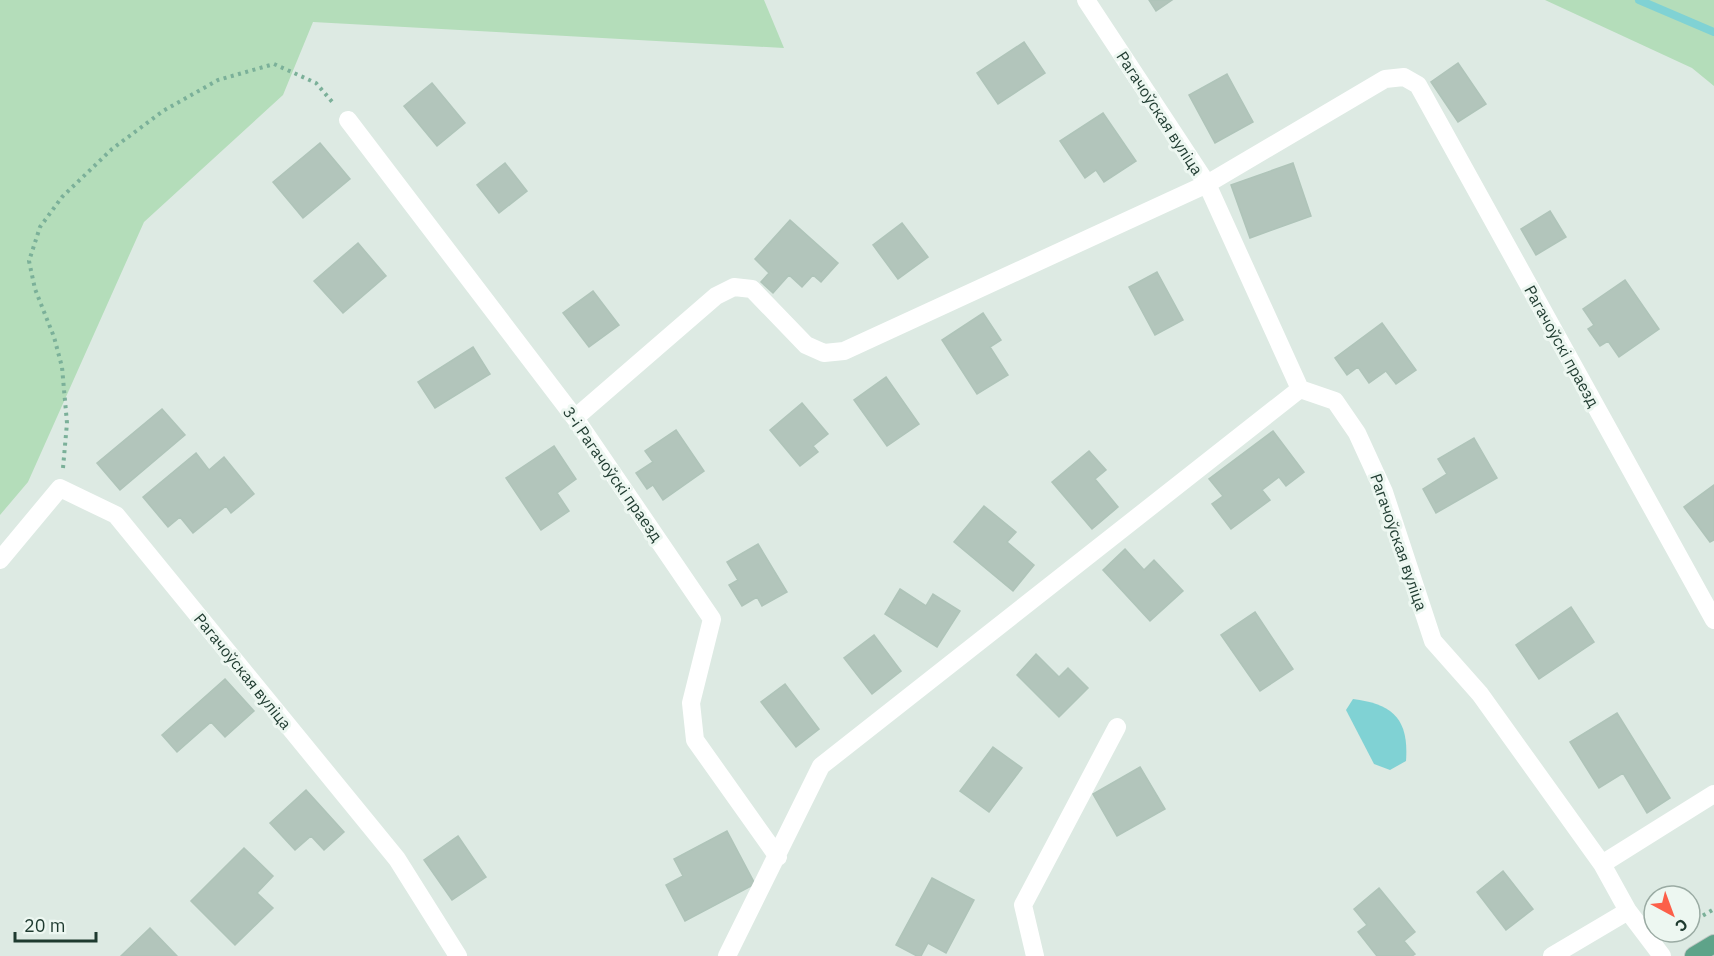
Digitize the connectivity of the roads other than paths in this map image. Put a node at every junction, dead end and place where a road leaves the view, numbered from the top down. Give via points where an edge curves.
1 (1086, 0) edge
2 (348, 120) road end
3 (1207, 184) junction
4 (1300, 389) junction
5 (575, 418) junction
6 (0, 560) edge
7 (1714, 620) edge
8 (1117, 728) dead end
9 (1714, 794) edge
10 (777, 857) junction
11 (1602, 864) junction
12 (1628, 910) junction
13 (1714, 944) edge
14 (458, 956) edge
15 (727, 956) edge
16 (1035, 956) edge
17 (1552, 956) edge
18 (1662, 956) edge
19 (1694, 956) edge

1 - 3 street, Рагачоўская вуліца
2 - 5 street, 3-і Рагачоўскі праезд
3 - 4 street, Рагачоўская вуліца
3 - 5 street via 844,351 824,353 806,345 752,289 734,287 716,297
3 - 7 street, Рагачоўскі праезд via 1385,79 1404,77 1418,85
4 - 10 street via 821,766
4 - 11 street, Рагачоўская вуліца via 1335,401 1357,433 1384,492 1433,641 1480,694
5 - 10 street, 3-і Рагачоўскі праезд via 712,618 691,703 695,740
6 - 14 street, Рагачоўская вуліца via 60,488 116,516 397,859
8 - 16 street via 1023,905
9 - 11 street
10 - 15 street
11 - 12 street, Рагачоўская вуліца
12 - 17 street
12 - 18 street, Рагачоўская вуліца
13 - 19 main road

